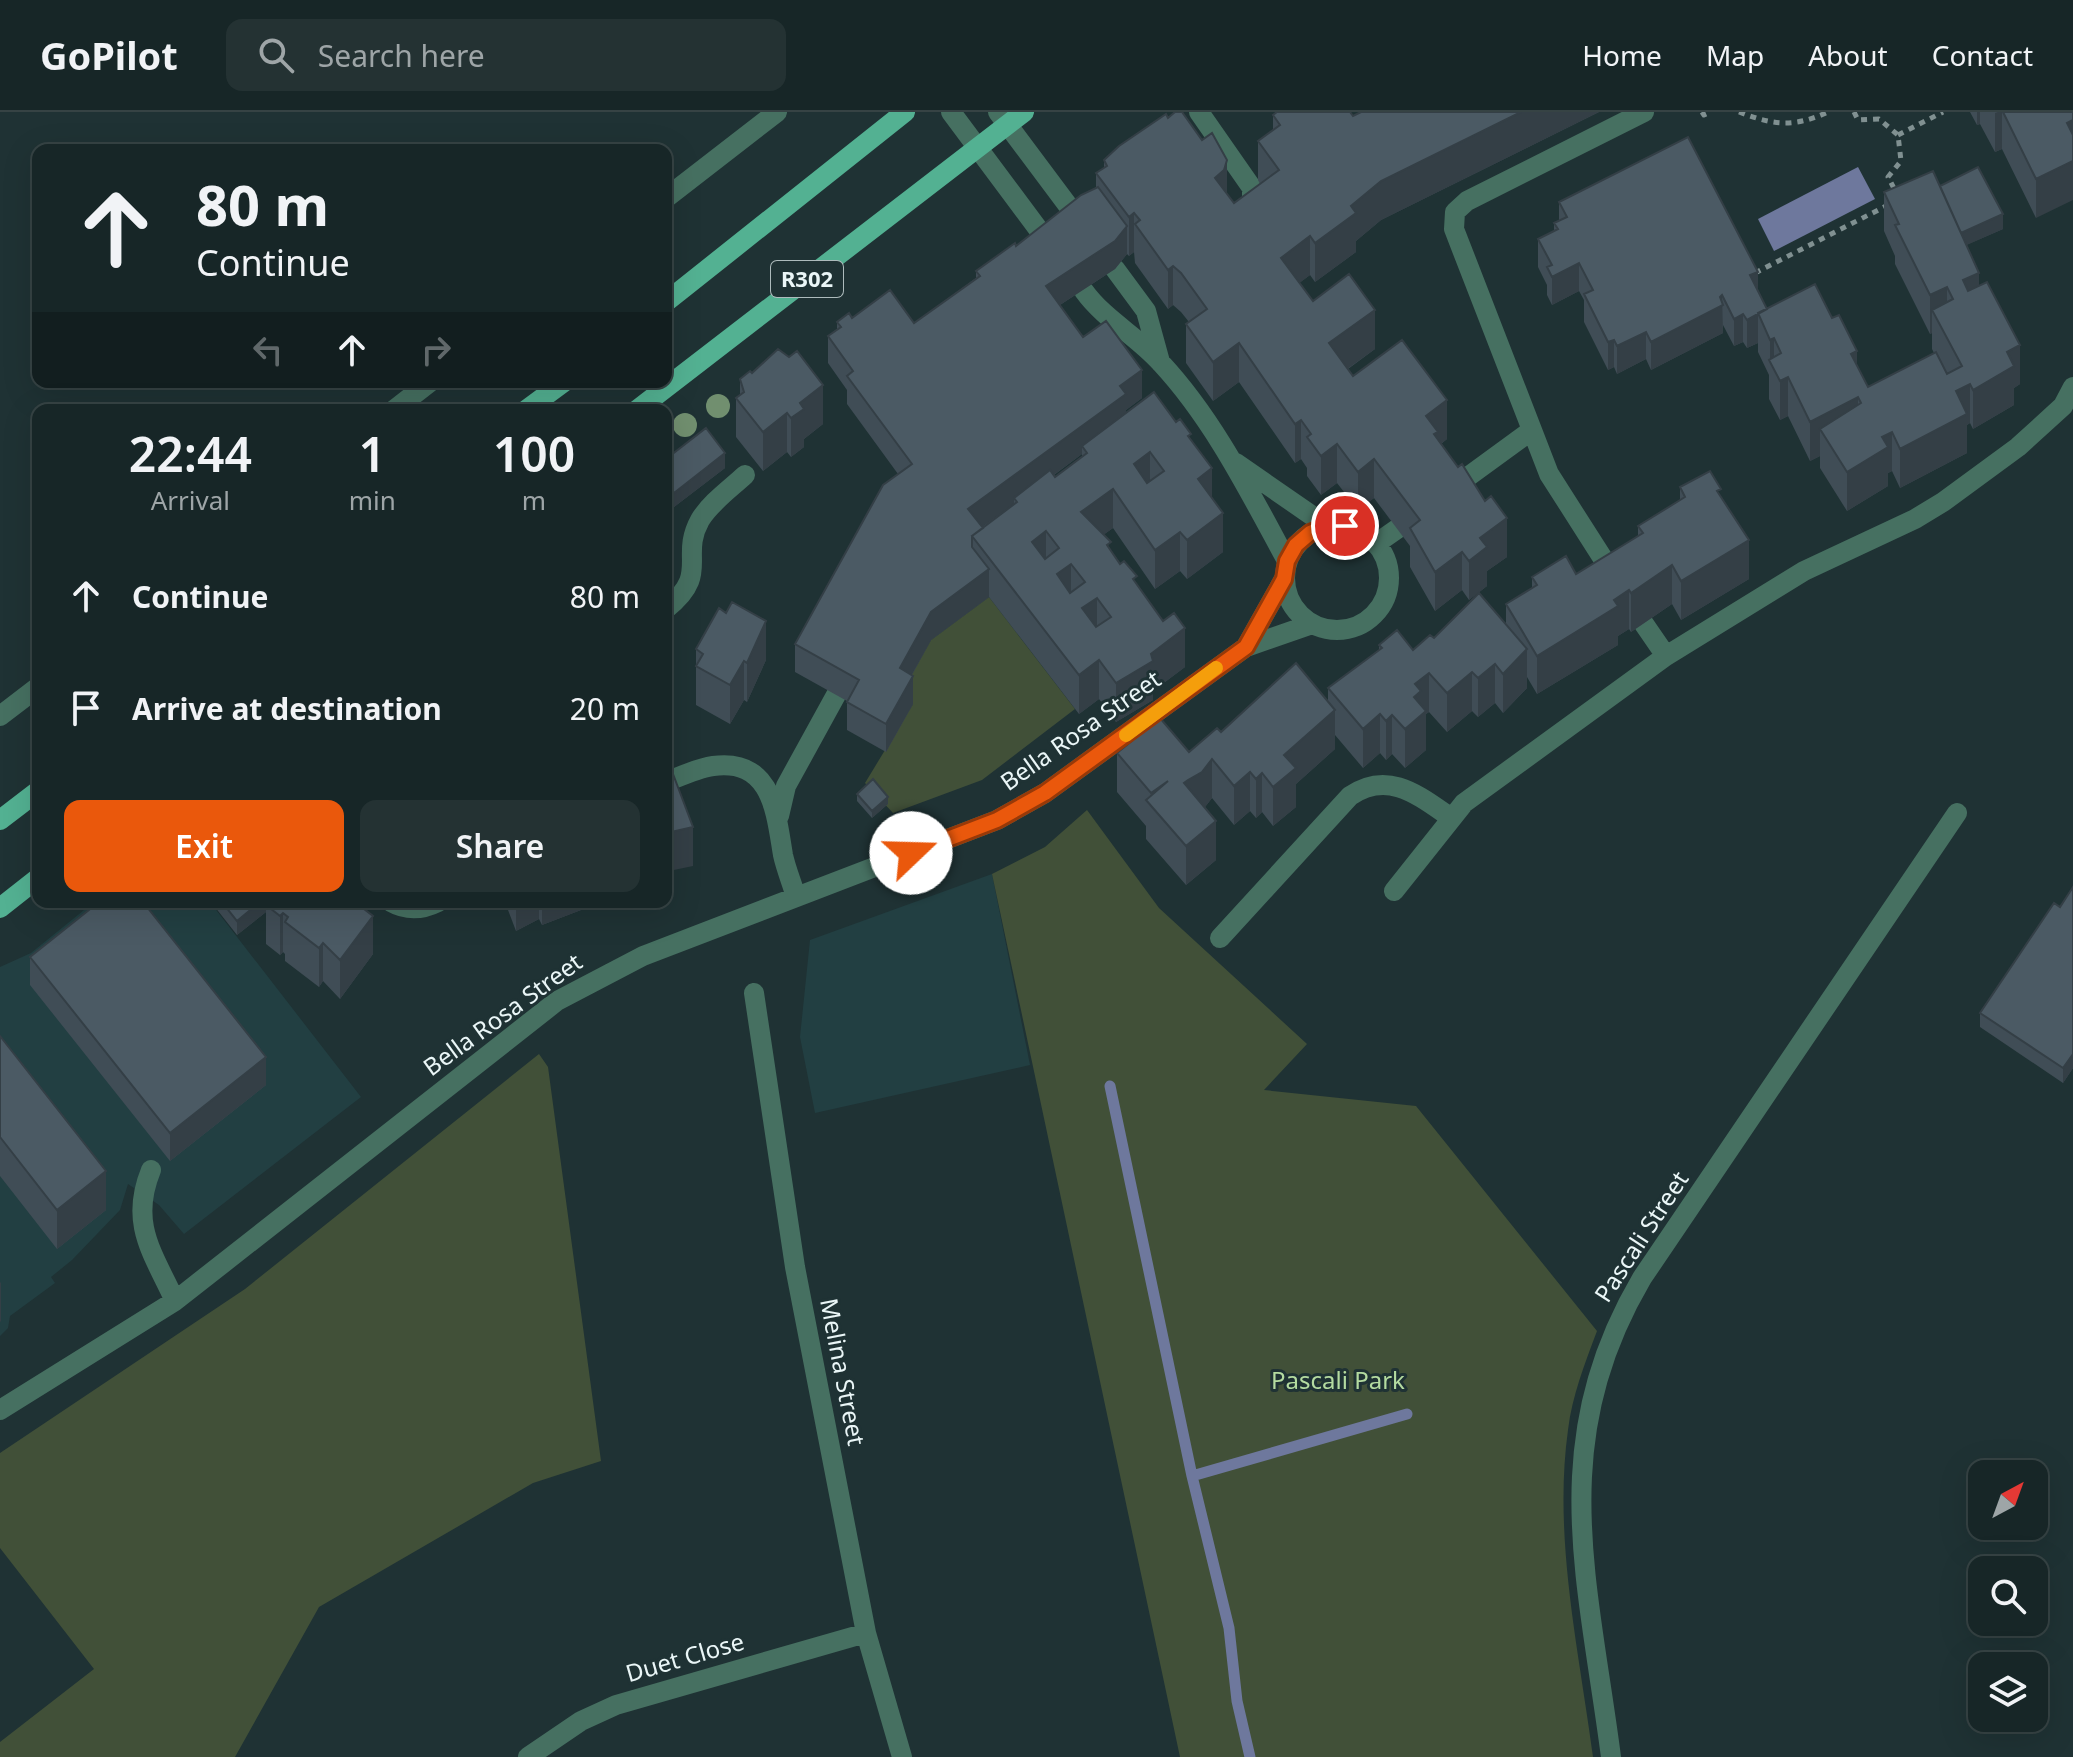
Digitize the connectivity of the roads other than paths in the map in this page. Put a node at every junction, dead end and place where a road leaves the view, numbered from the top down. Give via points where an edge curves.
1 (905, 112) edge
2 (951, 112) edge
3 (1199, 112) edge
4 (1644, 112) edge
5 (763, 116) edge
6 (1010, 116) edge
7 (978, 147) junction
8 (672, 193) edge
9 (1081, 223) edge
10 (1232, 225) edge
11 (1050, 245) edge
12 (1115, 269) edge
13 (1084, 291) edge
14 (672, 297) edge
15 (1160, 362) junction
16 (672, 383) edge
17 (2073, 387) edge
18 (422, 388) edge
19 (556, 388) edge
20 (666, 388) edge
21 (402, 404) edge
22 (534, 404) edge
23 (645, 404) edge
24 (1532, 430) junction
25 (1233, 461) junction
26 (745, 475) dead end
27 (1447, 492) edge
28 (1327, 526) junction
29 (1397, 529) edge
30 (1377, 543) junction
31 (1286, 570) junction
32 (1621, 586) edge
33 (672, 603) edge
34 (1312, 624) junction
35 (1644, 624) edge
36 (1246, 647) junction
37 (1666, 656) junction
38 (32, 692) edge
39 (836, 695) edge
40 (0, 716) edge
41 (672, 780) edge
42 (32, 796) edge
43 (1957, 813) dead end
44 (779, 816) junction
45 (1450, 817) junction
46 (0, 820) edge
47 (32, 883) edge
48 (1394, 891) dead end
49 (796, 897) junction
50 (0, 908) edge
51 (1220, 938) dead end
52 (754, 993) dead end
53 (151, 1170) dead end
54 (175, 1301) junction
55 (0, 1410) edge
56 (866, 1633) junction
57 (528, 1757) edge
58 (902, 1757) edge
59 (1611, 1757) edge

1 - 14 main road, R302
2 - 7 street
3 - 10 street via 1252,188 1247,212
4 - 24 street via 1467,201 1455,212 1454,229
5 - 8 street
6 - 7 main road, R302
6 - 9 street
7 - 11 street
7 - 16 main road, R302
12 - 15 street via 1142,290
13 - 15 street
15 - 25 street
17 - 37 street via 2063,406 2018,447 1943,502 1804,571
18 - 21 street
19 - 22 main road
20 - 23 main road, R302
24 - 27 street
24 - 32 street via 1549,474
25 - 28 street
25 - 31 street
26 - 33 street via 702,517 693,537 694,574
28 - 30 street via 1354,529
28 - 31 street via 1296,545
29 - 30 street
30 - 34 street via 1390,578 1378,612 1347,630
31 - 34 street via 1288,597
31 - 36 street, Bella Rosa Street
34 - 36 street, Bella Rosa Street
35 - 37 street
36 - 49 street, Bella Rosa Street via 1045,793 997,820
37 - 45 street
38 - 40 street
39 - 44 street via 786,786
41 - 44 street via 711,766 736,768 763,783
42 - 46 main road
43 - 59 street, Pascali Street via 1642,1278 1605,1351 1579,1475
44 - 49 street
45 - 48 street
45 - 51 street via 1400,786 1362,788
47 - 50 main road
49 - 54 street, Bella Rosa Street via 643,956 557,1001
52 - 56 street, Melina Street via 795,1267
53 - 54 street via 142,1194 141,1222
54 - 55 street, Bella Rosa Street
56 - 57 street, Duet Close via 616,1705 581,1721
56 - 58 street, Melina Street

